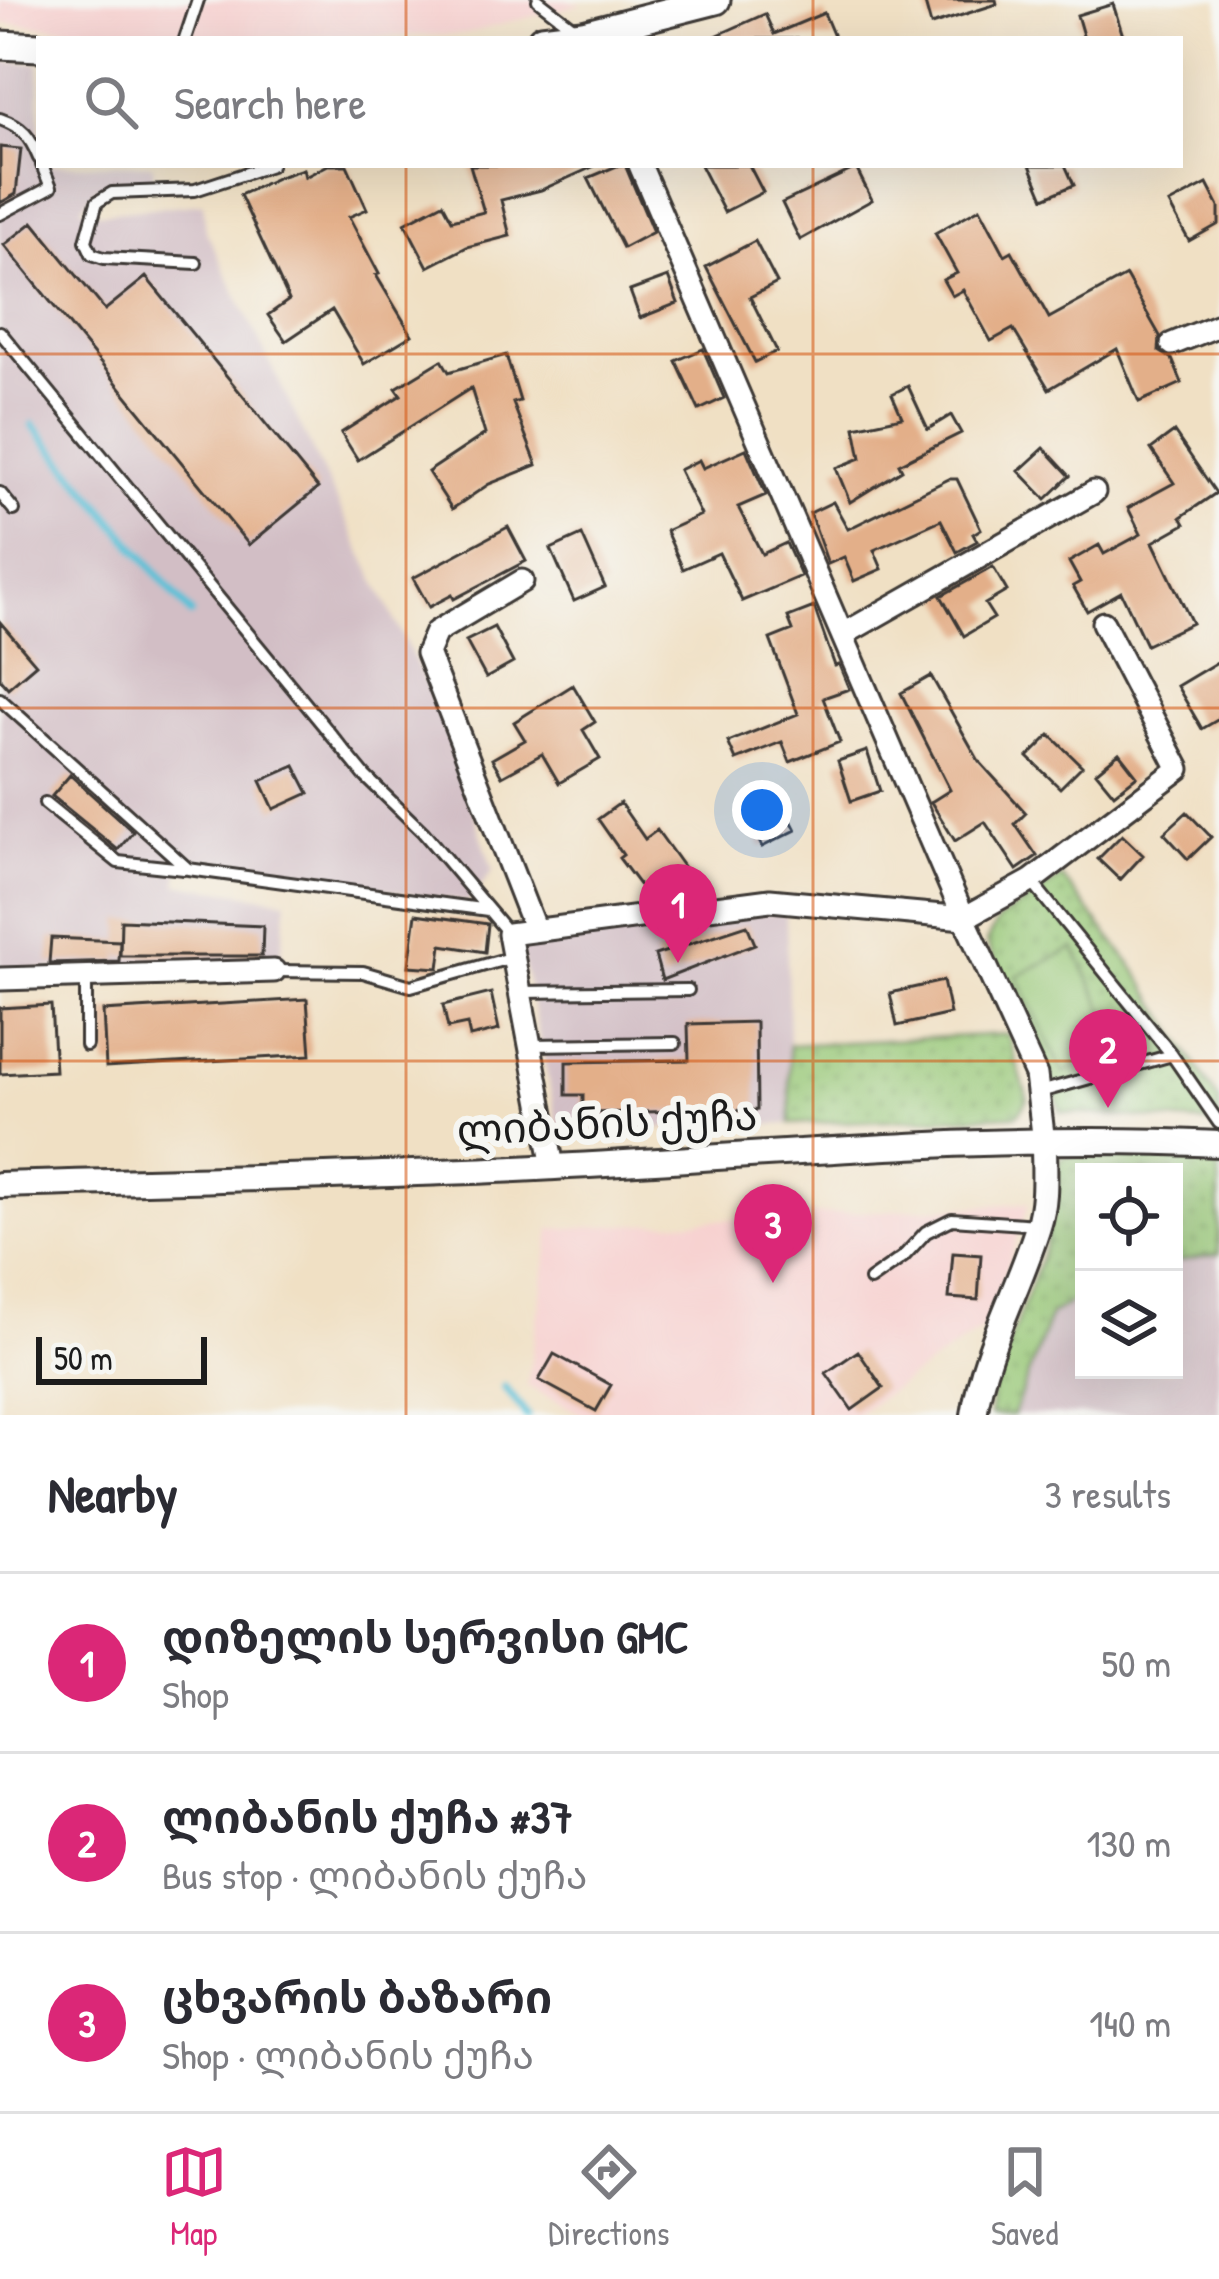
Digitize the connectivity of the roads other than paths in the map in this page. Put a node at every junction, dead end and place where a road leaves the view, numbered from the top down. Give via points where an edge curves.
1 (198, 0) edge
2 (538, 0) edge
3 (716, 0) edge
4 (186, 36) edge
5 (583, 36) edge
6 (588, 36) edge
7 (0, 45) edge
8 (36, 47) edge
9 (0, 119) edge
10 (36, 152) edge
11 (43, 168) edge
12 (262, 168) edge
13 (641, 168) edge
14 (0, 214) edge
15 (196, 263) dead end
16 (1219, 325) edge
17 (0, 332) edge
18 (1172, 344) dead end
19 (1094, 492) dead end
20 (0, 493) edge
21 (14, 510) dead end
22 (522, 581) dead end
23 (1103, 623) dead end
24 (844, 634) junction
25 (2, 702) edge
26 (45, 803) dead end
27 (188, 869) junction
28 (1031, 881) junction
29 (488, 910) junction
30 (964, 918) junction
31 (535, 930) junction
32 (511, 946) junction
33 (274, 971) joint
34 (86, 977) junction
35 (0, 979) edge
36 (688, 990) dead end
37 (520, 992) junction
38 (676, 1043) dead end
39 (86, 1045) dead end
40 (531, 1045) junction
41 (1172, 1055) junction
42 (1040, 1092) junction
43 (1219, 1123) edge
44 (1044, 1143) junction
45 (1219, 1144) edge
46 (554, 1167) junction
47 (0, 1185) edge
48 (1039, 1225) junction
49 (870, 1280) dead end
50 (974, 1415) edge

1 - 4 lane
2 - 5 lane
3 - 6 main road
7 - 8 main road
9 - 10 lane via 30,136
11 - 14 lane via 51,188
12 - 15 lane via 195,190 112,193 97,202 86,241 92,254
13 - 24 street
16 - 18 street
17 - 29 lane via 364,776
19 - 24 street
20 - 21 lane
22 - 31 street via 436,632 427,653
23 - 28 street via 1179,769
24 - 30 street
25 - 27 lane
26 - 27 lane via 118,862
27 - 29 lane
28 - 30 street
28 - 41 lane
29 - 32 lane
30 - 31 street via 770,900
30 - 42 street
31 - 32 street
32 - 33 lane via 411,986 363,972
32 - 37 street
33 - 34 street
34 - 35 street
34 - 39 lane
36 - 37 lane
37 - 40 street
38 - 40 lane
40 - 46 street
41 - 42 lane
41 - 43 lane
42 - 44 street
44 - 45 street, ლიბანის ქუჩა
44 - 46 street, ლიბანის ქუჩა via 898,1143
44 - 48 street
46 - 47 street, ლიბანის ქუჩა
48 - 49 lane via 952,1219
48 - 50 street via 980,1376

